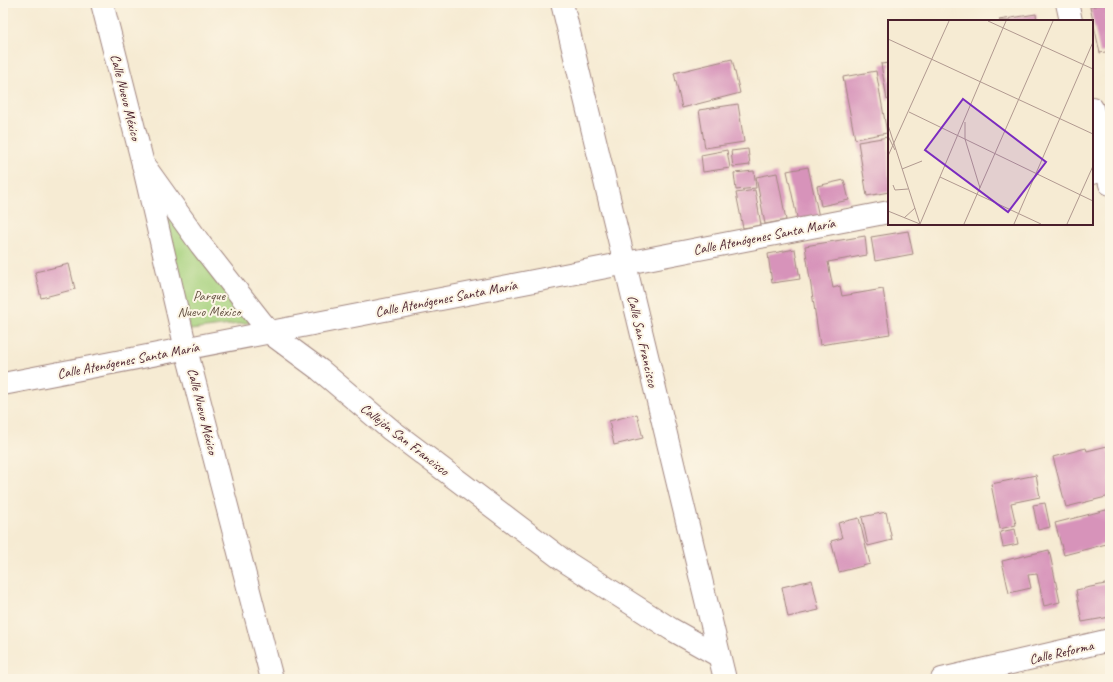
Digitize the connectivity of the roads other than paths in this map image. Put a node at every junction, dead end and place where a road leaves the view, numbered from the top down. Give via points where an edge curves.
1 (102, 3) edge
2 (562, 3) edge
3 (1067, 3) edge
4 (1071, 20) edge
5 (1093, 113) edge
6 (143, 164) junction
7 (1105, 174) edge
8 (888, 212) edge
9 (624, 263) junction
10 (270, 332) junction
11 (186, 348) junction
12 (3, 384) edge
13 (1110, 640) edge
14 (719, 656) junction
15 (272, 679) edge
16 (725, 679) edge
17 (942, 679) edge

1 - 6 street, Calle Nuevo México
2 - 9 street, Calle San Francisco
3 - 4 street
5 - 7 street
6 - 10 street, Callejón San Francisco
6 - 11 street, Calle Nuevo México
8 - 9 street, Calle Atenógenes Santa María
9 - 10 street, Calle Atenógenes Santa María
9 - 14 street, Calle San Francisco
10 - 11 street, Calle Atenógenes Santa María
10 - 14 street, Callejón San Francisco via 391,430 563,560 671,629
11 - 12 street, Calle Atenógenes Santa María
11 - 15 street, Calle Nuevo México
13 - 17 street, Calle Reforma
14 - 16 street, Calle San Francisco

